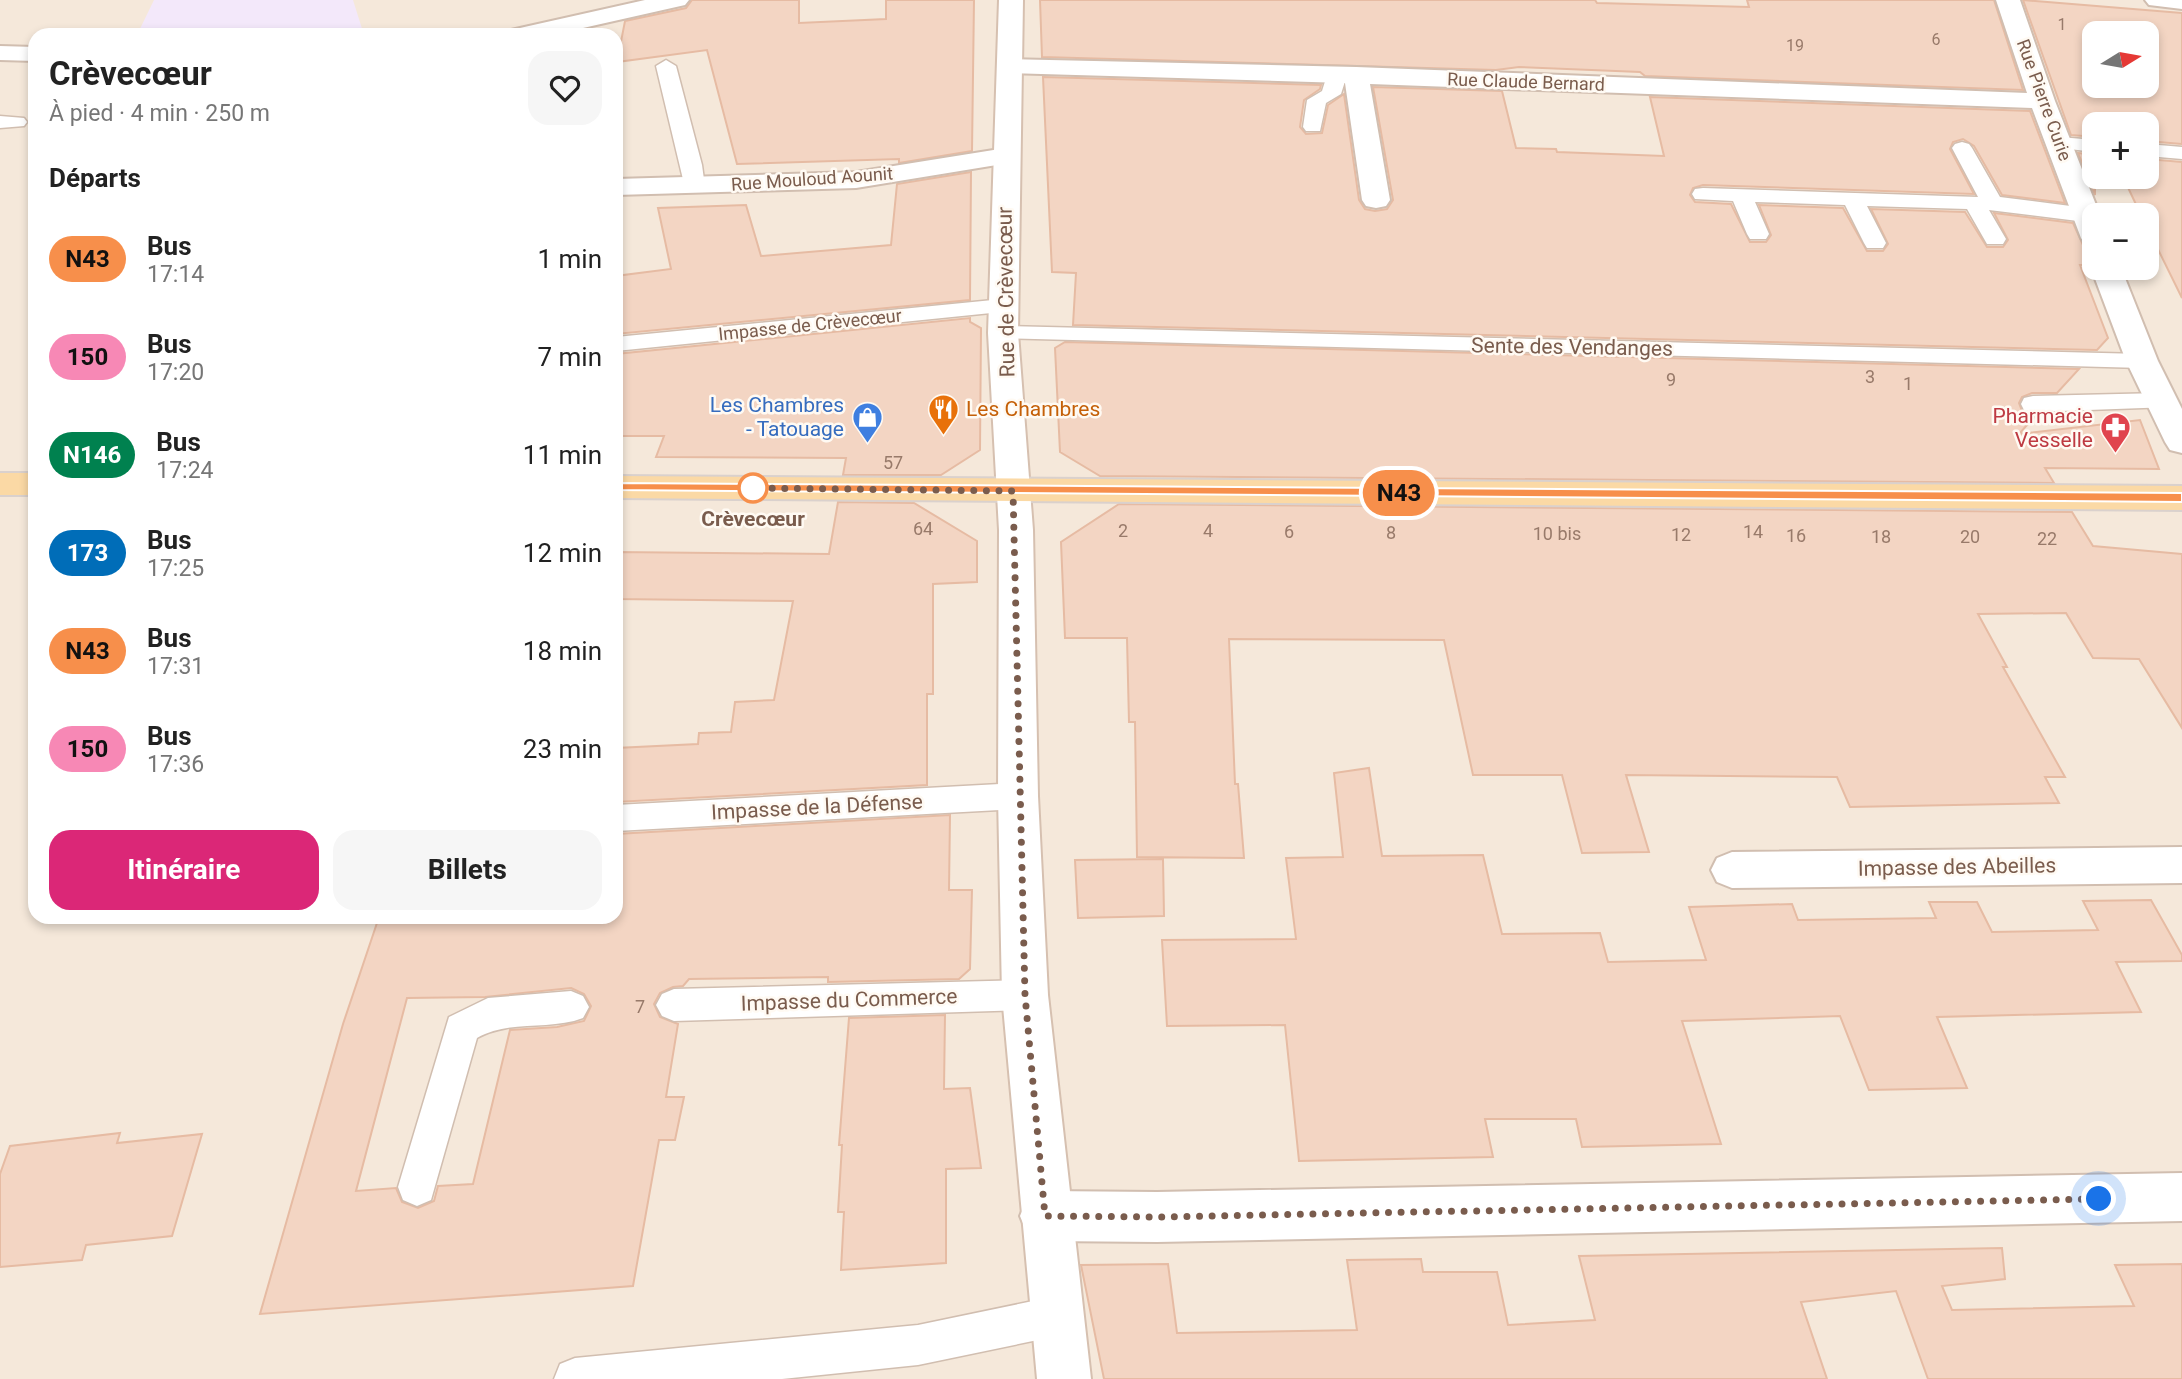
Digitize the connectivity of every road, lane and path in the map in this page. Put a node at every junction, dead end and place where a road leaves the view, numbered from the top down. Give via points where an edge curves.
1 (677, 0) edge
2 (1011, 0) edge
3 (2008, 0) edge
4 (2157, 0) edge
5 (2182, 2) edge
6 (551, 28) edge
7 (0, 53) edge
8 (28, 54) edge
9 (666, 66) dead end
10 (1009, 66) junction
11 (1346, 75) junction
12 (2042, 101) junction
13 (1313, 127) dead end
14 (2059, 143) junction
15 (2082, 145) edge
16 (1962, 148) dead end
17 (2159, 151) edge
18 (2182, 153) edge
19 (1006, 156) junction
20 (623, 187) edge
21 (694, 187) junction
22 (1703, 194) dead end
23 (1741, 195) junction
24 (1853, 199) junction
25 (1376, 200) dead end
26 (1983, 203) junction
27 (2082, 205) edge
28 (2082, 225) edge
29 (1758, 234) dead end
30 (1995, 239) dead end
31 (1875, 243) dead end
32 (2111, 280) edge
33 (1003, 319) junction
34 (623, 344) edge
35 (2141, 361) junction
36 (2162, 401) junction
37 (2033, 404) dead end
38 (2182, 442) edge
39 (0, 484) edge
40 (28, 484) edge
41 (623, 487) edge
42 (1013, 491) junction
43 (2182, 498) edge
44 (1018, 796) junction
45 (623, 818) edge
46 (2182, 865) edge
47 (1732, 870) dead end
48 (1025, 995) junction
49 (674, 1004) dead end
50 (571, 1007) dead end
51 (417, 1187) dead end
52 (2182, 1197) edge
53 (1045, 1216) junction
54 (1057, 1316) junction
55 (575, 1379) edge
56 (1064, 1379) edge

1 - 6 street
2 - 10 street, Rue de Crèvecœur
3 - 12 street, Rue Pierre Curie
4 - 5 street
7 - 8 street
9 - 21 lane
10 - 11 street, Rue Claude Bernard
10 - 19 street, Rue de Crèvecœur
11 - 12 street, Rue Claude Bernard
11 - 13 lane via 1331,94 1317,100
11 - 25 street
12 - 14 street, Rue Pierre Curie
14 - 15 lane
14 - 27 street, Rue Pierre Curie
16 - 26 lane
17 - 18 lane
19 - 21 street, Rue Mouloud Aounit via 856,180
19 - 33 street, Rue de Crèvecœur
20 - 21 street, Rue Mouloud Aounit
22 - 23 lane
23 - 24 lane
23 - 29 lane
24 - 26 lane
24 - 31 lane
26 - 28 lane
26 - 30 lane
32 - 35 street
33 - 34 lane, Impasse de Crèvecœur
33 - 35 lane, Sente des Vendanges
33 - 42 street, Rue de Crèvecœur
35 - 36 street
36 - 37 lane
36 - 38 street
39 - 40 main road
41 - 42 main road
42 - 43 main road
42 - 44 street, Rue de Crèvecœur
44 - 45 lane, Impasse de la Défense
44 - 48 street, Rue de Crèvecœur
46 - 47 street, Impasse des Abeilles
48 - 49 lane, Impasse du Commerce
48 - 53 street, Rue de Crèvecœur
50 - 51 lane via 488,1014 462,1028
52 - 53 street
53 - 54 street, Rue de Crèvecœur
54 - 55 lane via 918,1345
54 - 56 street, Rue de Crèvecœur

